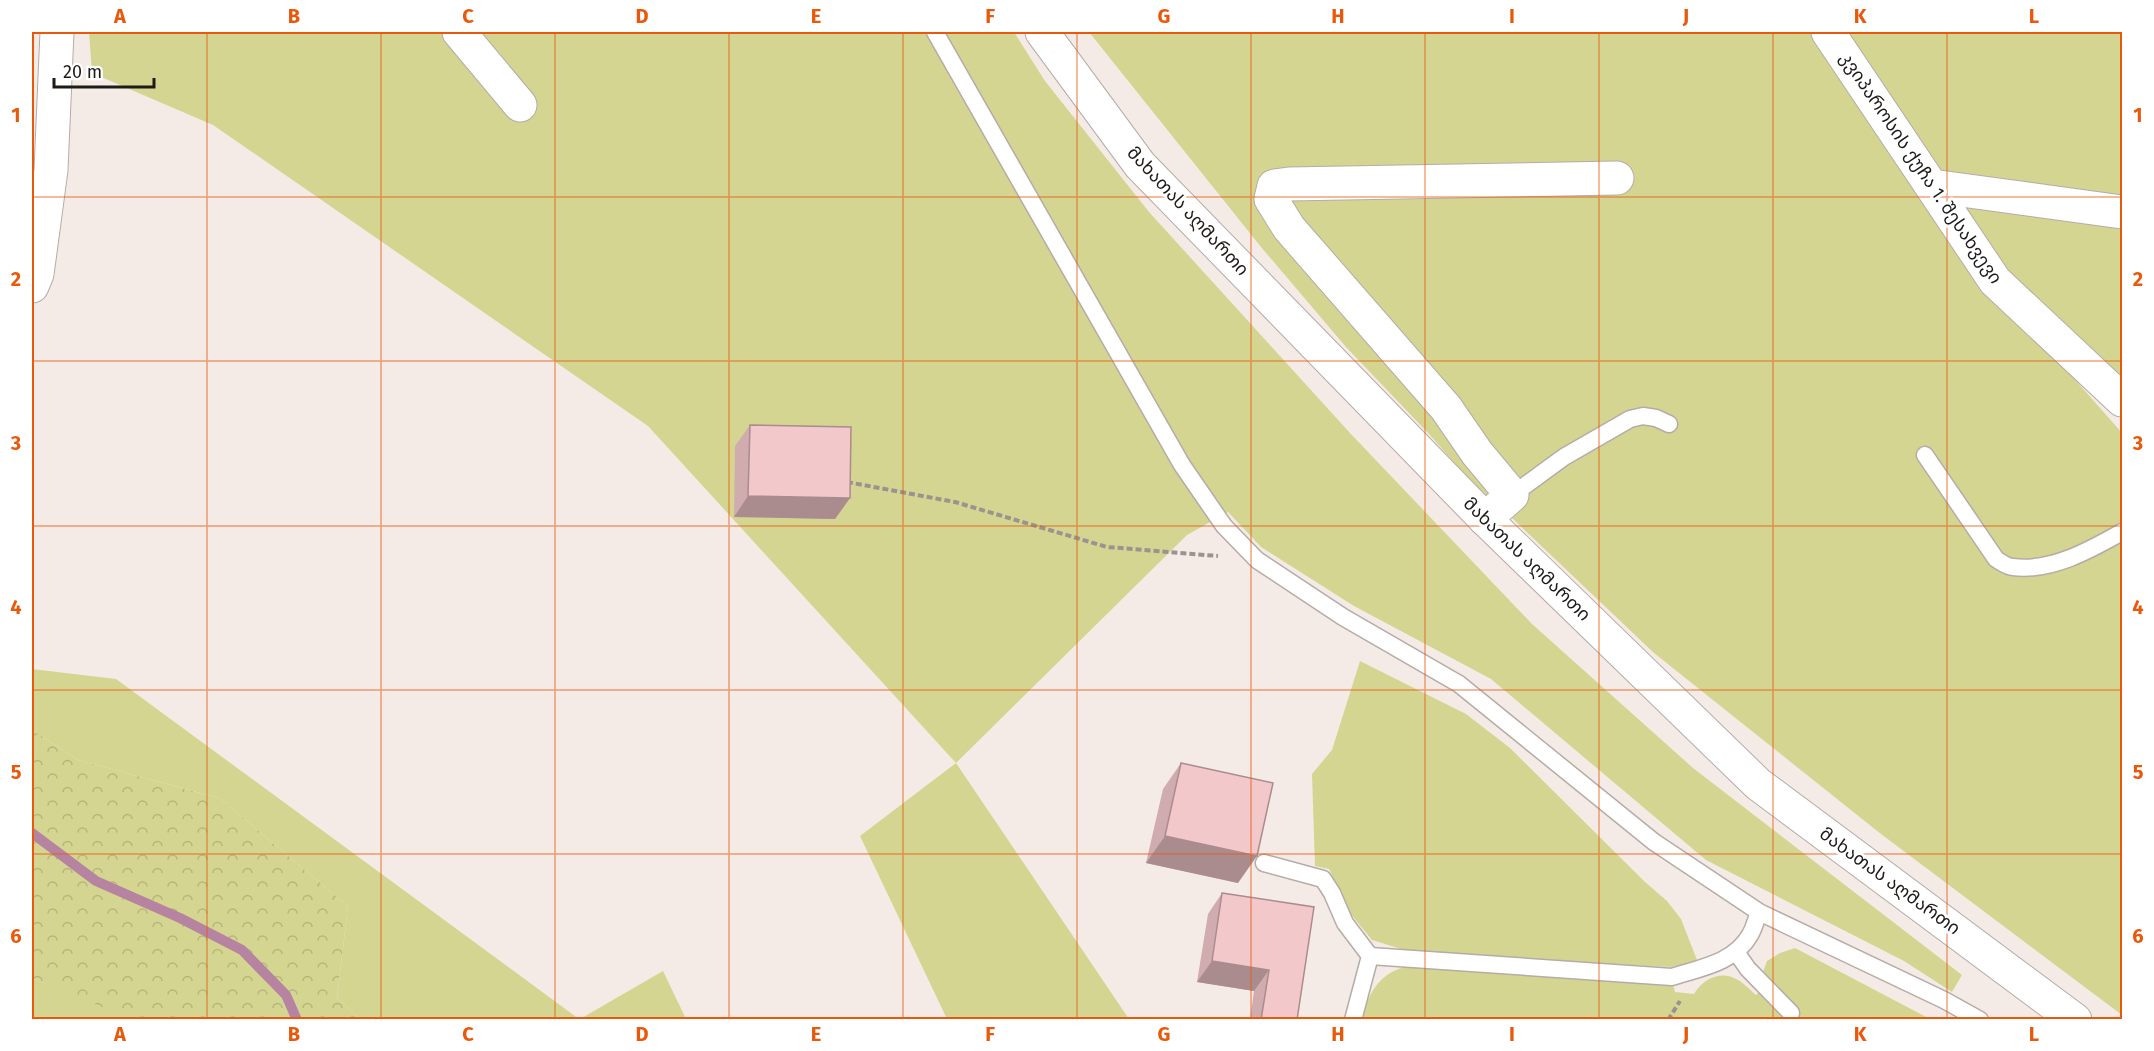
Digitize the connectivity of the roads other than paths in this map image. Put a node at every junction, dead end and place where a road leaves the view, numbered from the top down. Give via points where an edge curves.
1 (57, 32) edge
2 (459, 32) edge
3 (935, 32) edge
4 (1042, 32) edge
5 (1828, 32) edge
6 (520, 105) dead end
7 (1617, 178) dead end
8 (1932, 186) junction
9 (2122, 212) edge
10 (32, 286) edge
11 (2122, 400) edge
12 (1669, 424) dead end
13 (1925, 455) dead end
14 (1512, 495) junction
15 (1485, 519) junction
16 (2122, 532) edge
17 (1264, 863) edge
18 (1759, 912) junction
19 (1736, 952) junction
20 (1370, 956) junction
21 (1791, 1013) dead end
22 (1353, 1020) edge
23 (1980, 1020) edge
24 (2075, 1020) edge

1 - 10 street via 51,170
2 - 6 street
3 - 18 lane via 1182,465 1224,526 1257,560 1343,617 1459,684 1654,842
4 - 15 street, მახათას აღმართი via 1140,165
5 - 8 street, კვიპაროსის ქუჩა 1. შესახვევი
7 - 14 street via 1274,186 1271,199 1289,228 1446,408
8 - 9 street
8 - 11 street, კვიპაროსის ქუჩა 1. შესახვევი via 1995,280
12 - 14 lane via 1643,416 1630,419 1564,457
13 - 16 lane via 1996,560 2011,567 2038,567 2084,553
14 - 15 street
15 - 24 street, მახათას აღმართი via 1758,784
17 - 20 lane via 1323,879 1345,923
18 - 19 lane via 1750,935
18 - 23 lane
19 - 20 lane via 1713,965 1672,977
19 - 21 lane
20 - 22 lane

